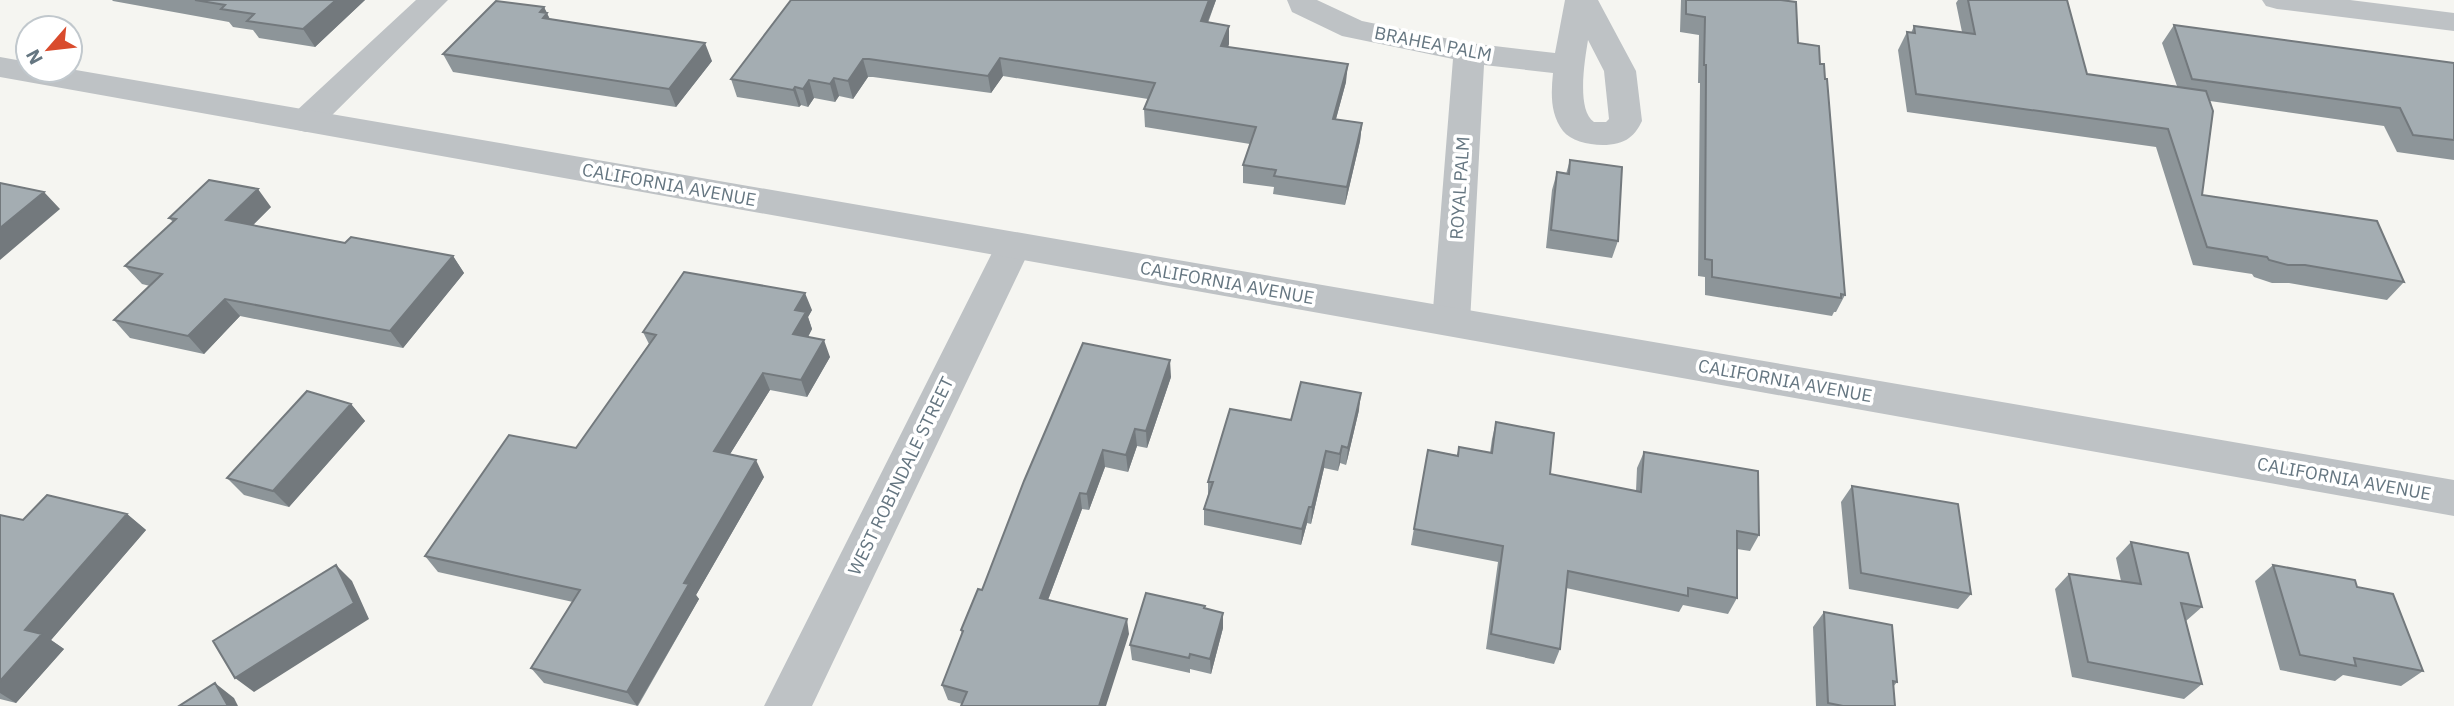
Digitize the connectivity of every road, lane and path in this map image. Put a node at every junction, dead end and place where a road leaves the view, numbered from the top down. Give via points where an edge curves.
1 (433, 0) edge
2 (1581, 0) edge
3 (2277, 0) edge
4 (1302, 3) edge
5 (2454, 22) edge
6 (1469, 53) junction
7 (1569, 65) junction
8 (0, 67) edge
9 (306, 121) junction
10 (1014, 246) junction
11 (1451, 322) junction
12 (2454, 498) edge
13 (788, 706) edge

1 - 9 street
2 - 7 street
2 - 7 street via 1620,71 1626,121 1616,132 1596,135 1576,125 1569,112
3 - 5 street
4 - 6 street, BRAHEA PALM via 1353,29
6 - 7 street, BRAHEA PALM
6 - 11 street, ROYAL PALM
8 - 9 street, CALIFORNIA AVENUE
9 - 10 street, CALIFORNIA AVENUE
10 - 11 street, CALIFORNIA AVENUE
10 - 13 street, WEST ROBINDALE STREET
11 - 12 street, CALIFORNIA AVENUE

